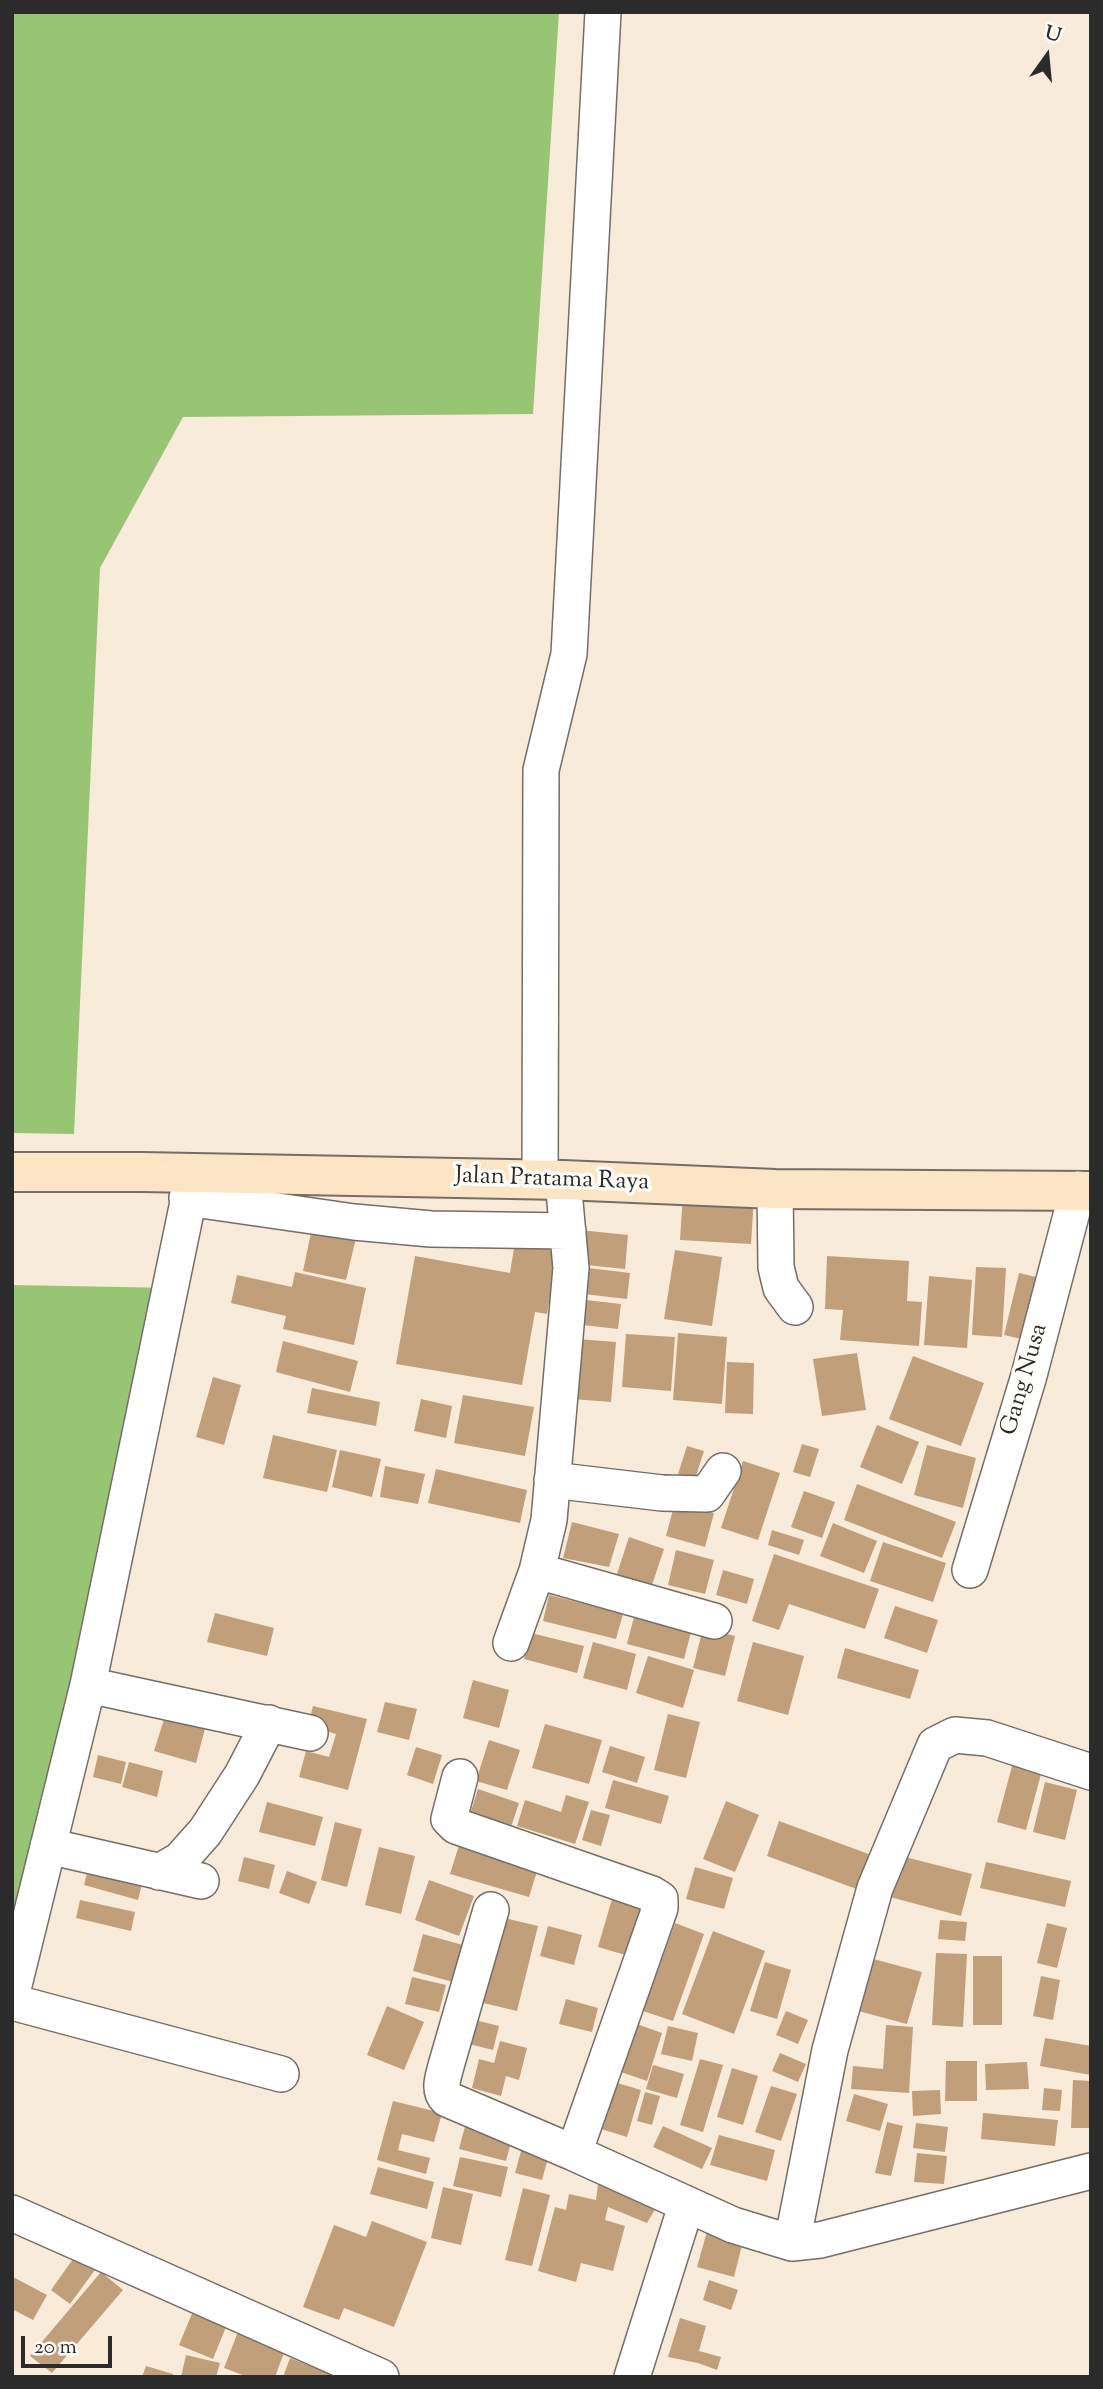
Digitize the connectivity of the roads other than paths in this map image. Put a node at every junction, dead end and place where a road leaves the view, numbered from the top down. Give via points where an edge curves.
1 (603, 12) edge
2 (12, 1171) edge
3 (552, 1180) junction
4 (191, 1186) junction
5 (775, 1188) junction
6 (1084, 1190) edge
7 (568, 1231) junction
8 (795, 1307) dead end
9 (723, 1471) dead end
10 (552, 1480) junction
11 (970, 1570) dead end
12 (537, 1571) junction
13 (714, 1621) dead end
14 (511, 1643) dead end
15 (88, 1685) junction
16 (269, 1723) junction
17 (310, 1733) dead end
18 (1091, 1772) edge
19 (460, 1777) dead end
20 (48, 1846) junction
21 (159, 1872) junction
22 (201, 1881) dead end
23 (491, 1910) dead end
24 (12, 1993) edge
25 (12, 2002) edge
26 (281, 2074) dead end
27 (574, 2153) junction
28 (1091, 2171) edge
29 (686, 2206) junction
30 (12, 2213) edge
31 (792, 2243) junction
32 (381, 2377) edge
33 (632, 2377) edge

1 - 3 street via 569,654 541,770
2 - 4 main road, Jalan Pratama Raya
3 - 4 main road, Jalan Pratama Raya
3 - 5 main road, Jalan Pratama Raya
3 - 7 street
4 - 7 street via 354,1222 431,1229
4 - 15 street
5 - 6 main road, Jalan Pratama Raya
5 - 8 street via 776,1267 781,1288
6 - 11 street, Gang Nusa
7 - 10 street via 571,1268
9 - 10 street via 708,1494
10 - 12 street via 549,1520
12 - 13 street
12 - 14 street
15 - 16 street
15 - 20 street
16 - 17 street
16 - 21 street via 205,1832 180,1860
18 - 31 street via 987,1738 955,1735 935,1745 875,1888 830,2050
19 - 27 street via 449,1819 456,1826 660,1899
20 - 21 street
20 - 24 street
21 - 22 street
23 - 27 street via 442,2093
25 - 26 street
27 - 29 street
28 - 31 street via 820,2240
29 - 31 street
29 - 33 street
30 - 32 street

